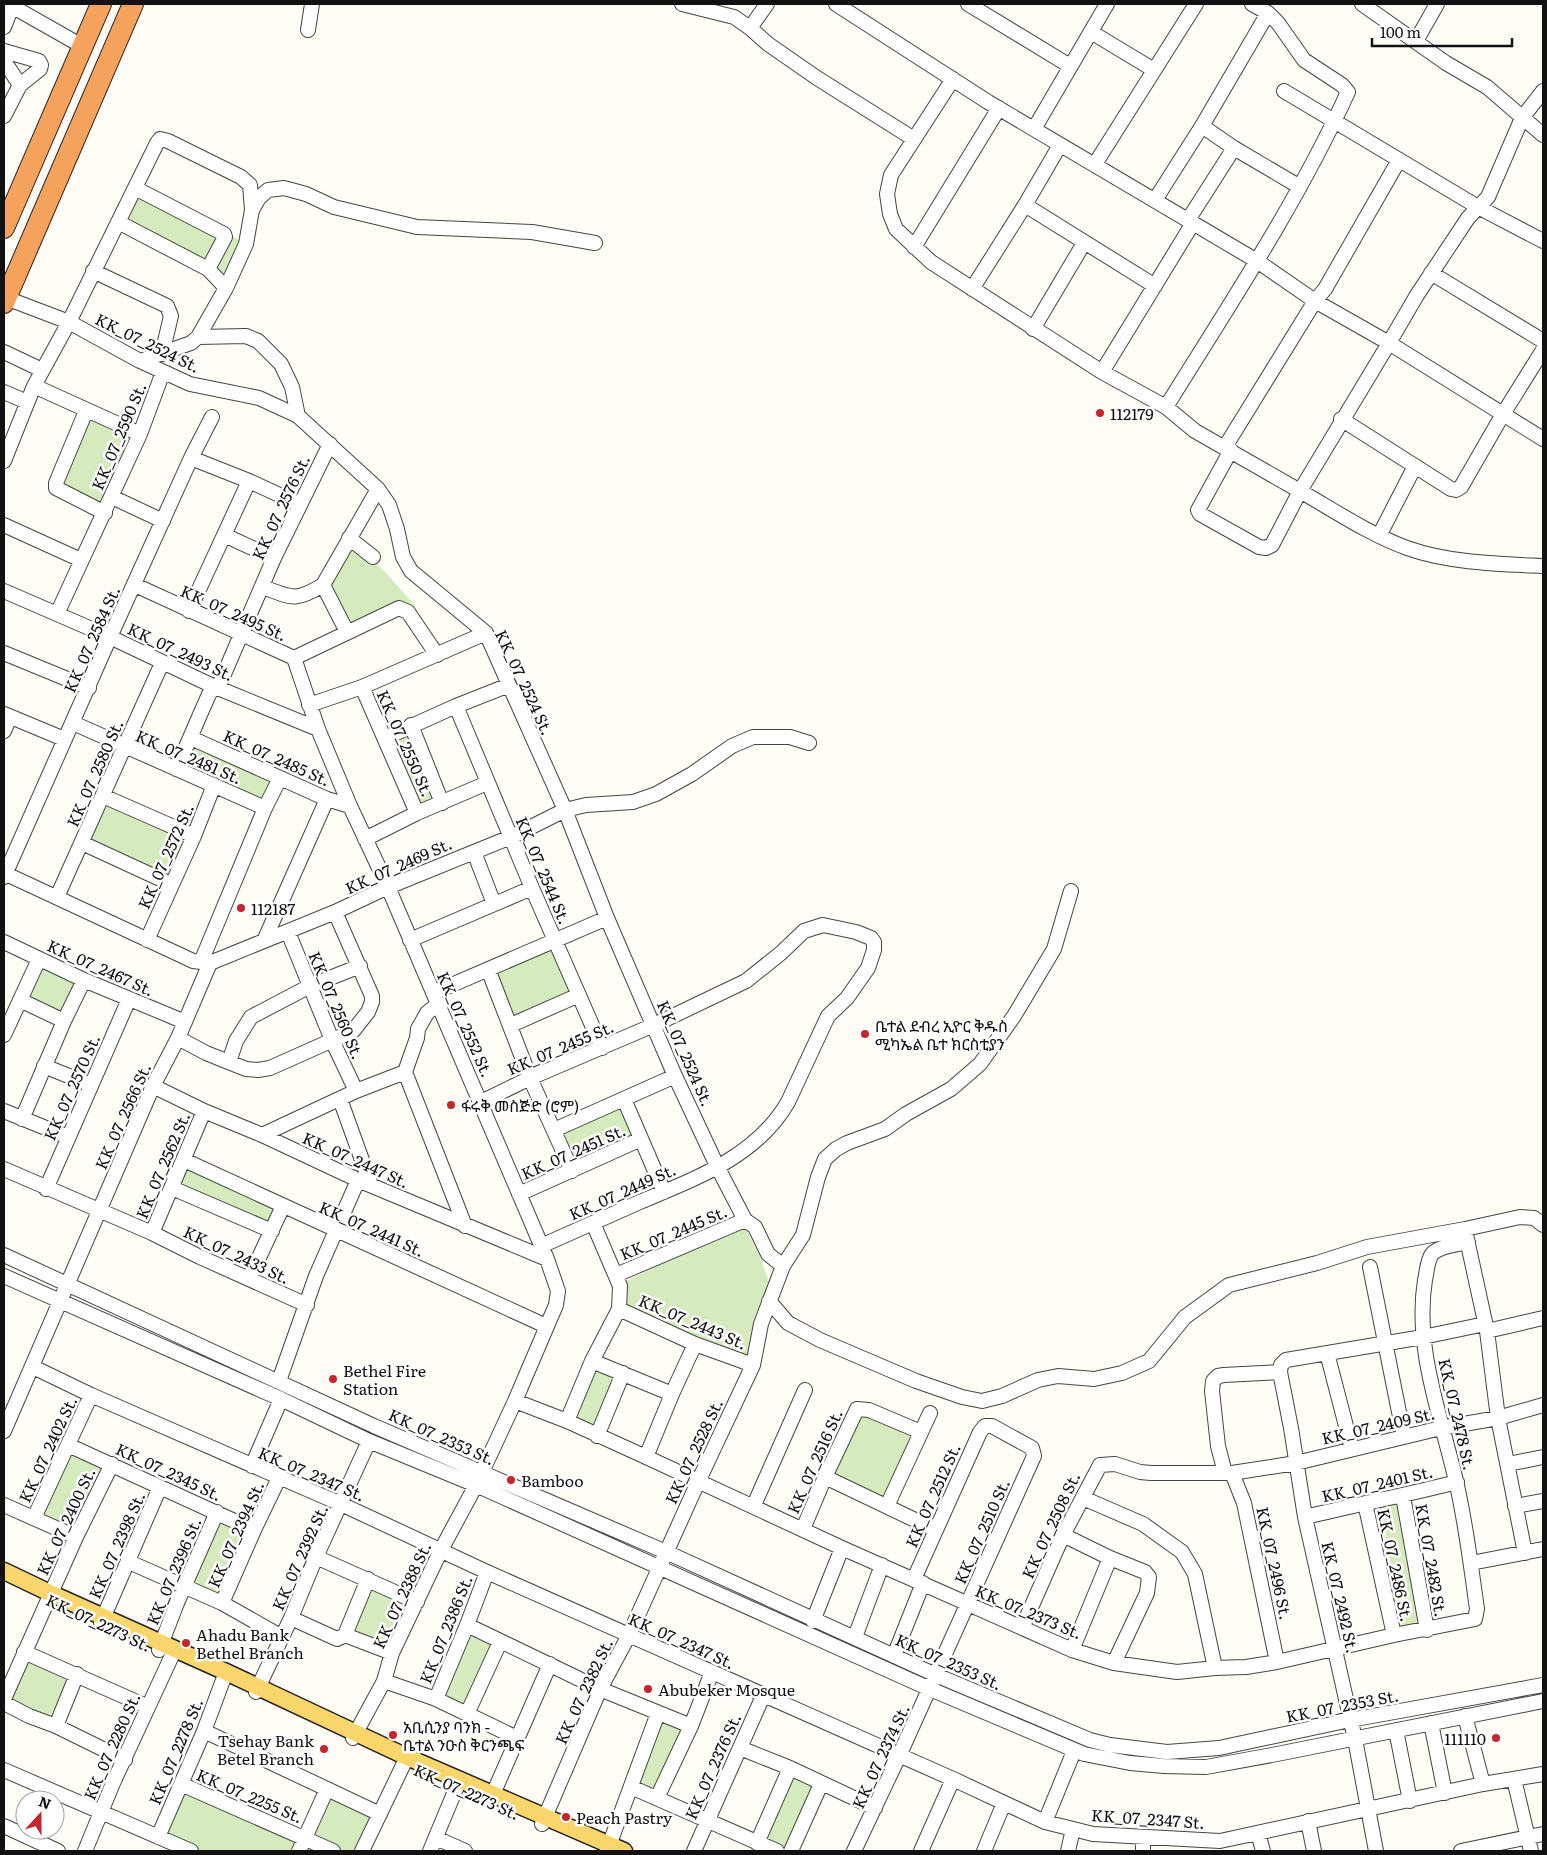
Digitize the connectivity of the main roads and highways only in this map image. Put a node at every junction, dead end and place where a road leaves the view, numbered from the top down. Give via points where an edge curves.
1 (101, 4) edge
2 (133, 4) edge
3 (4, 228) edge
4 (5, 300) edge
5 (4, 1571) edge
6 (4, 1577) edge
7 (49, 1596) junction
8 (607, 1849) edge
9 (624, 1851) edge

1 - 3 highway
2 - 4 highway
5 - 7 main road
6 - 7 main road, KK_07_2273 St.
7 - 8 main road, KK_07_2273 St.
8 - 9 main road, KK_07_2273 St.

